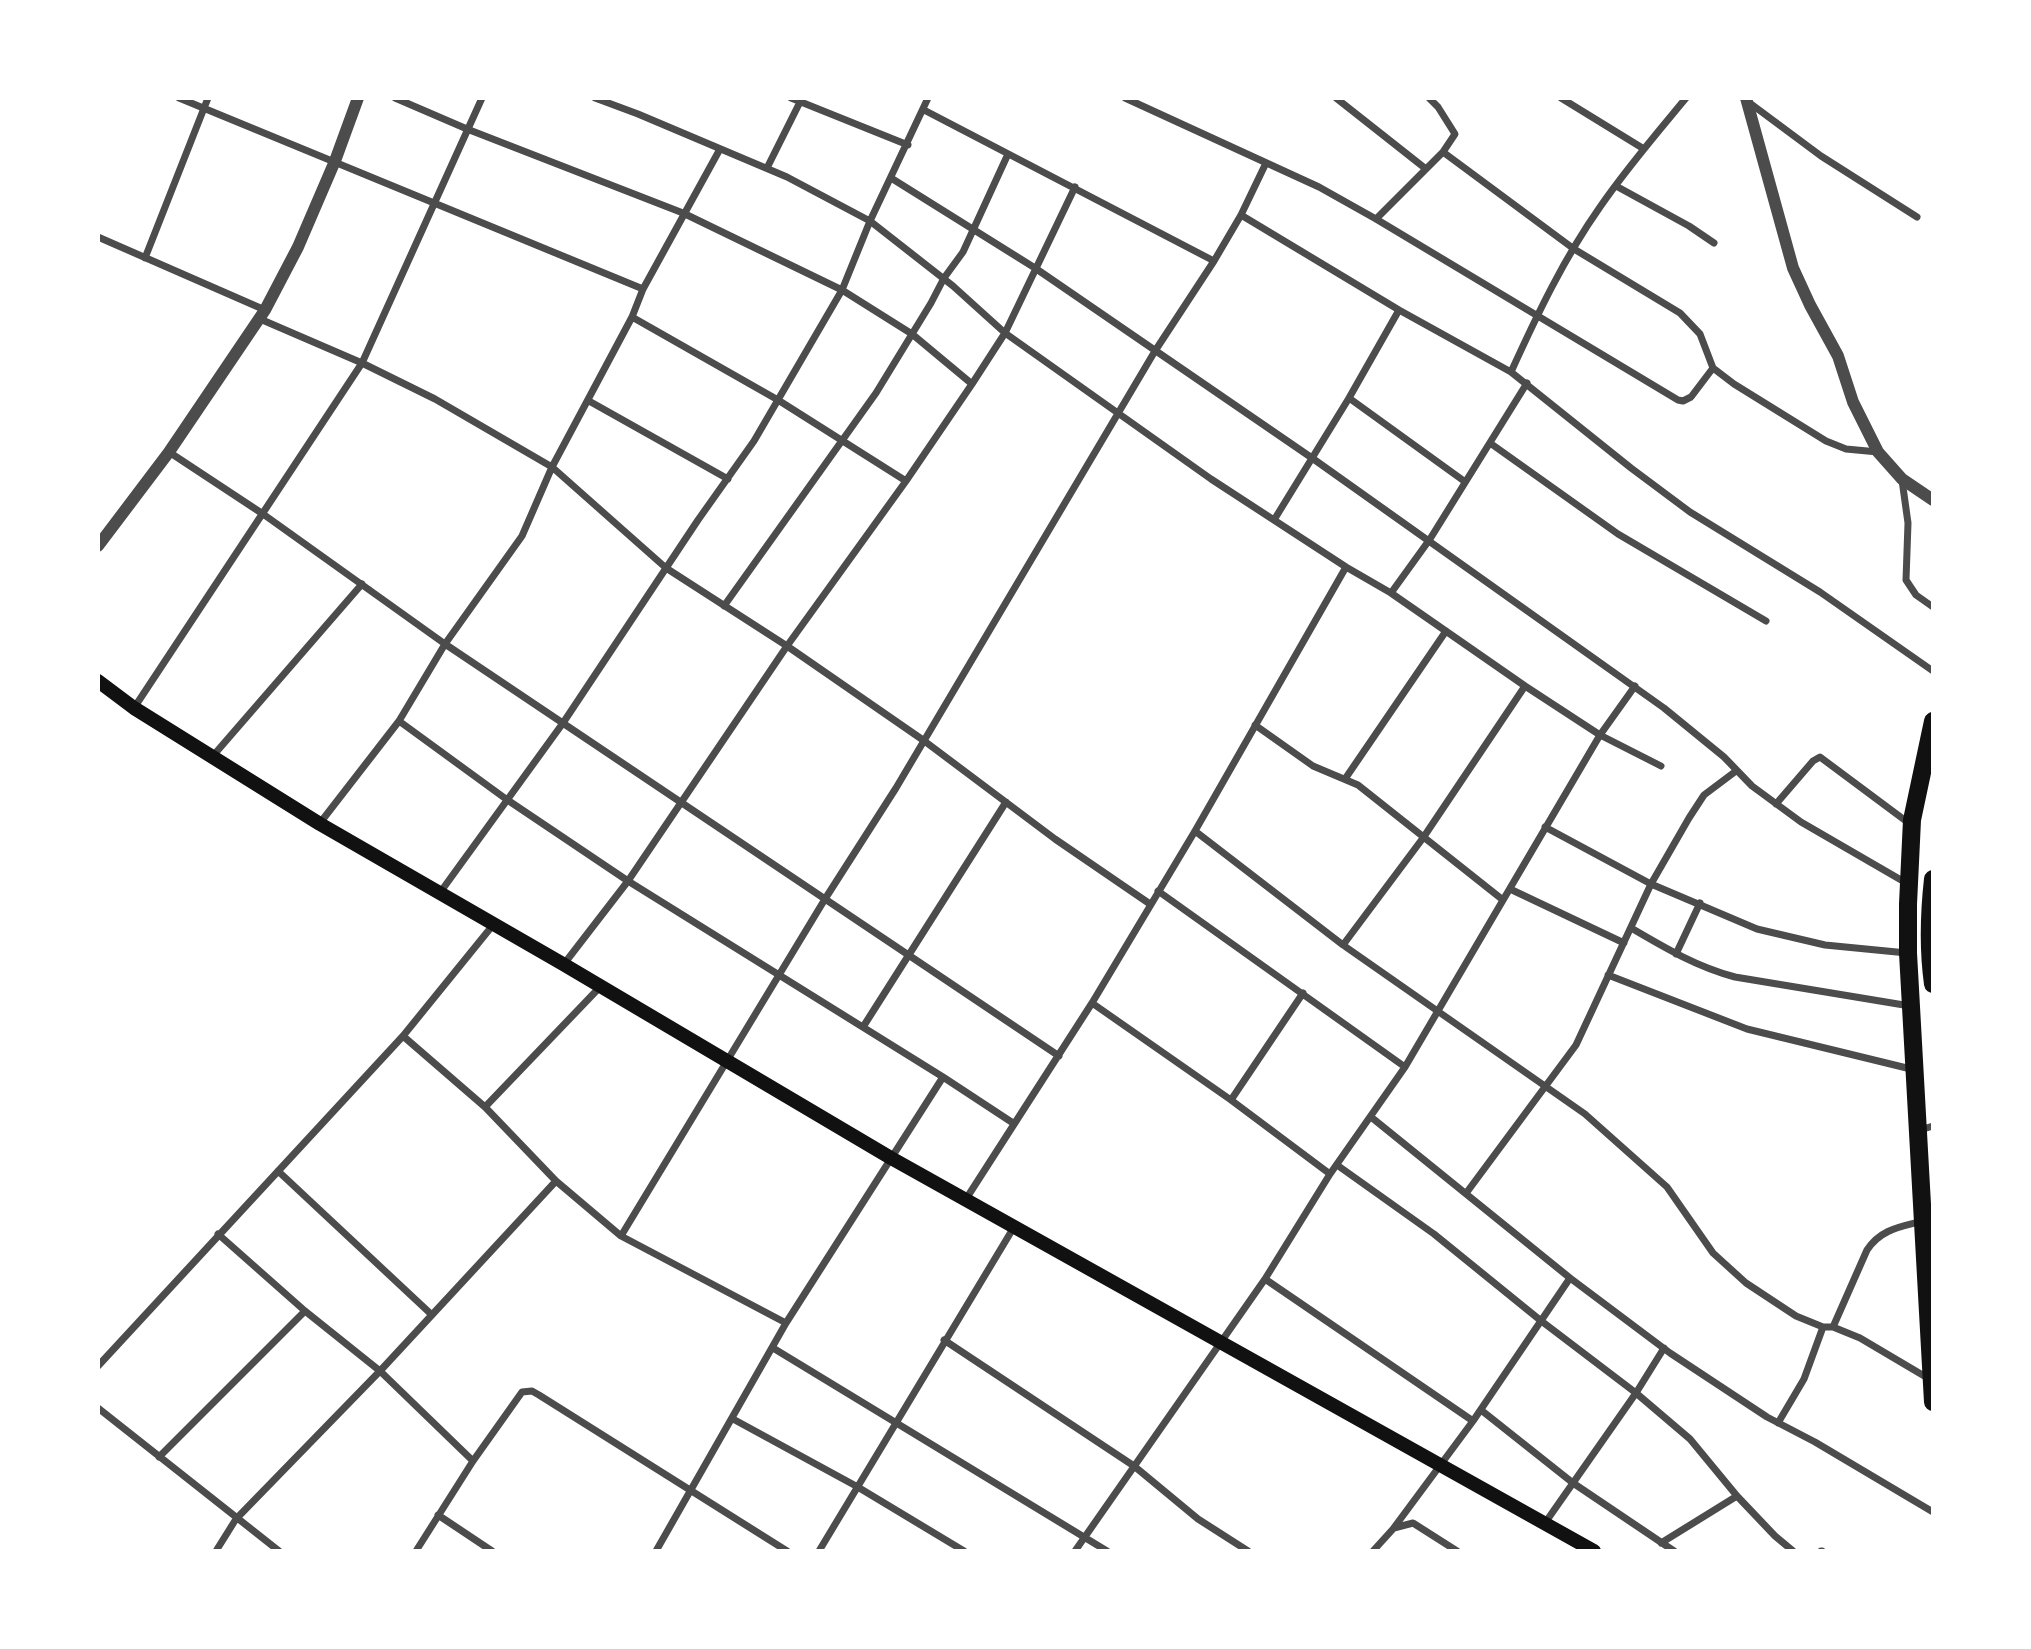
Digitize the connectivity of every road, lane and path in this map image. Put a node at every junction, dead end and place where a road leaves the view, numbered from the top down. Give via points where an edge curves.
1 (179, 98) edge
2 (208, 98) edge
3 (358, 98) edge
4 (395, 98) edge
5 (482, 98) edge
6 (595, 98) edge
7 (791, 98) edge
8 (928, 98) edge
9 (1125, 98) edge
10 (1336, 98) edge
11 (1429, 98) edge
12 (1561, 98) edge
13 (1686, 98) edge
14 (1746, 99) edge
15 (801, 100) edge
16 (204, 109) junction
17 (924, 110) junction
18 (467, 129) junction
19 (908, 145) junction
20 (720, 149) junction
21 (1643, 149) junction
22 (1443, 152) junction
23 (1008, 153) junction
24 (335, 161) junction
25 (1266, 163) junction
26 (767, 169) junction
27 (1426, 169) junction
28 (891, 178) junction
29 (1616, 186) junction
30 (1074, 187) junction
31 (433, 202) junction
32 (683, 213) junction
33 (1241, 215) junction
34 (1917, 217) dead end
35 (1376, 219) junction
36 (870, 221) junction
37 (974, 229) junction
38 (98, 237) edge
39 (1714, 243) dead end
40 (1574, 249) junction
41 (145, 258) junction
42 (1214, 261) junction
43 (1035, 268) junction
44 (944, 278) junction
45 (643, 289) junction
46 (842, 290) junction
47 (1399, 310) junction
48 (263, 314) junction
49 (1536, 316) junction
50 (632, 317) junction
51 (1005, 333) junction
52 (912, 334) junction
53 (1155, 351) junction
54 (362, 363) junction
55 (1713, 368) junction
56 (1511, 372) junction
57 (1527, 383) junction
58 (972, 384) junction
59 (1349, 398) junction
60 (778, 400) junction
61 (589, 401) junction
62 (1119, 412) junction
63 (840, 441) junction
64 (1490, 443) junction
65 (169, 452) junction
66 (1878, 452) junction
67 (1312, 458) junction
68 (552, 467) junction
69 (728, 479) junction
70 (1902, 479) junction
71 (906, 481) junction
72 (1464, 481) junction
73 (1933, 500) edge
74 (262, 514) junction
75 (1274, 520) junction
76 (1430, 540) junction
77 (98, 547) edge
78 (1346, 566) junction
79 (666, 568) junction
80 (362, 584) junction
81 (1391, 593) junction
82 (724, 606) junction
83 (1933, 607) edge
84 (1766, 621) dead end
85 (1446, 631) junction
86 (445, 644) junction
87 (787, 646) junction
88 (1933, 671) edge
89 (99, 685) edge
90 (1525, 686) junction
91 (1635, 686) junction
92 (135, 708) junction
93 (1933, 721) edge
94 (399, 722) junction
95 (563, 723) junction
96 (1255, 725) junction
97 (1600, 735) junction
98 (923, 740) junction
99 (211, 757) junction
100 (1661, 766) dead end
101 (1737, 771) junction
102 (1345, 779) junction
103 (506, 799) junction
104 (680, 800) junction
105 (1006, 802) junction
106 (1776, 804) junction
107 (320, 824) junction
108 (1912, 826) junction
109 (1545, 827) junction
110 (1195, 831) junction
111 (1423, 838) junction
112 (1933, 878) edge
113 (628, 881) junction
114 (1651, 884) junction
115 (1909, 885) junction
116 (1510, 890) junction
117 (1158, 891) junction
118 (438, 894) junction
119 (825, 899) junction
120 (1503, 900) junction
121 (1700, 903) junction
122 (1150, 904) junction
123 (493, 925) junction
124 (1631, 928) junction
125 (1625, 943) junction
126 (1343, 945) junction
127 (1908, 953) junction
128 (1676, 954) junction
129 (908, 956) junction
130 (564, 964) junction
131 (780, 975) junction
132 (1608, 975) junction
133 (1933, 984) edge
134 (600, 987) junction
135 (1303, 993) junction
136 (1092, 1003) junction
137 (1912, 1007) junction
138 (1438, 1011) junction
139 (863, 1027) junction
140 (403, 1036) junction
141 (1059, 1056) junction
142 (726, 1062) junction
143 (1405, 1067) junction
144 (1916, 1070) junction
145 (943, 1077) junction
146 (1547, 1087) junction
147 (1231, 1100) junction
148 (485, 1107) junction
149 (1371, 1117) junction
150 (1013, 1123) junction
151 (1926, 1128) edge
152 (891, 1158) junction
153 (1337, 1165) junction
154 (278, 1171) junction
155 (1330, 1174) junction
156 (556, 1181) junction
157 (1467, 1192) junction
158 (966, 1199) junction
159 (1924, 1221) junction
160 (1014, 1226) junction
161 (218, 1234) junction
162 (621, 1236) junction
163 (1570, 1278) junction
164 (1265, 1279) junction
165 (305, 1311) junction
166 (432, 1315) junction
167 (1541, 1320) junction
168 (786, 1323) junction
169 (1833, 1327) junction
170 (1823, 1328) junction
171 (944, 1340) junction
172 (1220, 1342) junction
173 (773, 1348) junction
174 (1664, 1348) junction
175 (98, 1366) edge
176 (380, 1371) junction
177 (1932, 1380) edge
178 (1636, 1393) junction
179 (1933, 1402) edge
180 (98, 1408) edge
181 (1481, 1410) junction
182 (733, 1419) junction
183 (1474, 1421) junction
184 (896, 1423) junction
185 (1778, 1423) junction
186 (159, 1457) junction
187 (472, 1461) junction
188 (1439, 1465) junction
189 (1134, 1466) junction
190 (1573, 1482) junction
191 (856, 1486) junction
192 (690, 1492) junction
193 (1737, 1496) junction
194 (1933, 1512) edge
195 (438, 1515) junction
196 (236, 1519) junction
197 (1544, 1524) junction
198 (1393, 1529) junction
199 (1086, 1537) junction
200 (1661, 1543) junction
201 (216, 1551) edge
202 (279, 1551) edge
203 (415, 1551) edge
204 (492, 1551) edge
205 (656, 1551) edge
206 (787, 1551) edge
207 (819, 1551) edge
208 (964, 1551) edge
209 (1075, 1551) edge
210 (1107, 1551) edge
211 (1248, 1551) edge
212 (1373, 1551) edge
213 (1457, 1551) edge
214 (1594, 1551) edge
215 (1674, 1551) edge
216 (1793, 1551) edge

1 - 16 street
2 - 16 street
3 - 24 street
4 - 18 street
5 - 18 street
6 - 20 street
7 - 15 street
8 - 17 street
9 - 25 street
10 - 27 street
11 - 22 street via 1455,134
12 - 21 street
13 - 21 street
14 - 34 street via 1821,156
14 - 66 street via 1793,268 1838,356 1853,402
15 - 19 street
15 - 26 street
16 - 24 street
16 - 41 street
17 - 19 street
17 - 23 street
18 - 31 street
18 - 32 street
19 - 28 street
20 - 26 street
20 - 32 street
21 - 29 street
22 - 27 street
22 - 40 street
23 - 30 street
23 - 37 street
24 - 31 street
24 - 48 street
25 - 33 street
25 - 35 street
26 - 36 street
27 - 35 street
28 - 36 street
28 - 37 street
29 - 39 street
29 - 40 street
30 - 42 street
30 - 43 street
31 - 45 street
31 - 54 street
32 - 45 street
32 - 46 street
33 - 42 street
33 - 47 street
35 - 49 street
36 - 44 street
36 - 46 street
37 - 43 street
37 - 44 street
38 - 41 street
40 - 49 street
40 - 55 street via 1680,313 1700,334
41 - 48 street
42 - 53 street
43 - 51 street
43 - 53 street
44 - 51 street
44 - 52 street
45 - 50 street
46 - 52 street
46 - 60 street
47 - 56 street
47 - 59 street
48 - 54 street
48 - 65 street
49 - 55 street via 1678,400 1691,397
49 - 56 street
50 - 60 street
50 - 61 street
51 - 58 street
51 - 62 street
52 - 58 street
52 - 63 street
53 - 62 street
53 - 67 street
54 - 68 street
54 - 74 street
55 - 66 street via 1826,441 1846,449
56 - 57 street
57 - 64 street
57 - 88 street via 1690,513 1819,592
58 - 71 street
59 - 67 street
59 - 72 street
60 - 63 street
60 - 69 street
61 - 68 street
61 - 69 street
62 - 75 street
62 - 98 street
63 - 71 street
63 - 82 street
64 - 72 street
64 - 84 street via 1618,534
65 - 74 street
65 - 77 street
66 - 70 street
67 - 75 street
67 - 76 street
68 - 79 street
68 - 86 street via 522,536
69 - 79 street
70 - 73 street
70 - 83 street via 1908,523 1906,580
71 - 87 street
72 - 76 street
74 - 80 street
74 - 92 street
75 - 78 street
76 - 81 street
76 - 91 street
78 - 81 street
78 - 96 street
79 - 82 street
79 - 95 street
80 - 86 street
80 - 99 street
81 - 85 street
82 - 87 street
85 - 90 street
85 - 102 street
86 - 94 street
86 - 95 street
87 - 98 street
87 - 104 street
89 - 92 main road
90 - 97 street
90 - 111 street
91 - 97 street
91 - 101 street
92 - 99 main road
93 - 108 main road
94 - 103 street
94 - 107 street
95 - 103 street
95 - 104 street
96 - 102 street via 1313,766
96 - 110 street
97 - 100 street
97 - 109 street
98 - 105 street
98 - 119 street
99 - 107 main road
101 - 106 street
101 - 114 street via 1704,795
102 - 111 street
103 - 113 street
103 - 118 street
104 - 113 street
104 - 119 street
105 - 122 street
105 - 129 street
106 - 108 street via 1820,757
106 - 115 street
107 - 118 main road
108 - 115 main road
109 - 114 street
109 - 116 street
110 - 117 street
110 - 126 street
111 - 120 street
111 - 126 street
112 - 133 main road via 1929,955
113 - 130 street
113 - 131 street
114 - 121 street
114 - 124 street
115 - 127 main road
116 - 120 street
116 - 125 street
117 - 122 street
117 - 135 street
118 - 123 main road
119 - 129 street
119 - 131 street
120 - 138 street
121 - 127 street via 1788,938
121 - 128 street
122 - 136 street
123 - 130 main road
123 - 140 street
124 - 125 street
124 - 128 street
125 - 132 street
126 - 138 street
127 - 137 main road
128 - 137 street via 1735,977
129 - 139 street
129 - 141 street
130 - 134 main road
131 - 139 street
131 - 142 street
132 - 144 street via 1747,1029
132 - 146 street via 1576,1045
134 - 142 main road
134 - 148 street
135 - 143 street
135 - 147 street
136 - 141 street
136 - 147 street
137 - 144 main road
138 - 143 street
138 - 146 street
139 - 145 street
140 - 148 street
140 - 154 street
141 - 150 street
142 - 152 main road
142 - 162 street
143 - 149 street
144 - 151 main road
145 - 150 street
145 - 152 street
146 - 157 street
146 - 170 street via 1585,1114 1667,1187 1713,1253 1746,1283
147 - 155 street
148 - 156 street
149 - 153 street
149 - 157 street
150 - 158 street
151 - 159 main road
152 - 158 main road
152 - 168 street
153 - 155 street
153 - 167 street via 1434,1234
154 - 161 street
154 - 166 street
155 - 164 street
156 - 162 street
156 - 166 street
157 - 163 street
158 - 160 main road
159 - 169 street via 1889,1230 1873,1241
159 - 177 main road
160 - 171 street
160 - 172 main road
161 - 165 street
161 - 175 street
162 - 168 street
163 - 167 street
163 - 174 street
164 - 172 street
164 - 183 street
165 - 176 street
165 - 186 street
166 - 176 street
167 - 178 street
167 - 181 street
168 - 173 street
169 - 170 street
169 - 177 street
170 - 185 street via 1804,1379
171 - 184 street
171 - 189 street
172 - 188 main road
172 - 189 street
173 - 182 street
173 - 184 street
174 - 178 street
174 - 185 street
176 - 187 street
176 - 196 street
177 - 179 main road
178 - 190 street
178 - 193 street via 1690,1439
180 - 186 street
181 - 183 street
181 - 190 street
182 - 191 street
182 - 192 street
183 - 188 street
184 - 191 street
184 - 199 street
185 - 194 street
186 - 196 street
187 - 192 street via 522,1392 532,1391
187 - 195 street
188 - 197 main road
188 - 198 street
189 - 199 street
189 - 211 street via 1198,1519
190 - 197 street
190 - 200 street
191 - 207 street
191 - 208 street
192 - 205 street
192 - 206 street
193 - 200 street
193 - 216 street
195 - 203 street
195 - 204 street
196 - 201 street
196 - 202 street
197 - 214 main road
198 - 212 street
198 - 213 street via 1413,1523
199 - 209 street
199 - 210 street
200 - 215 street

